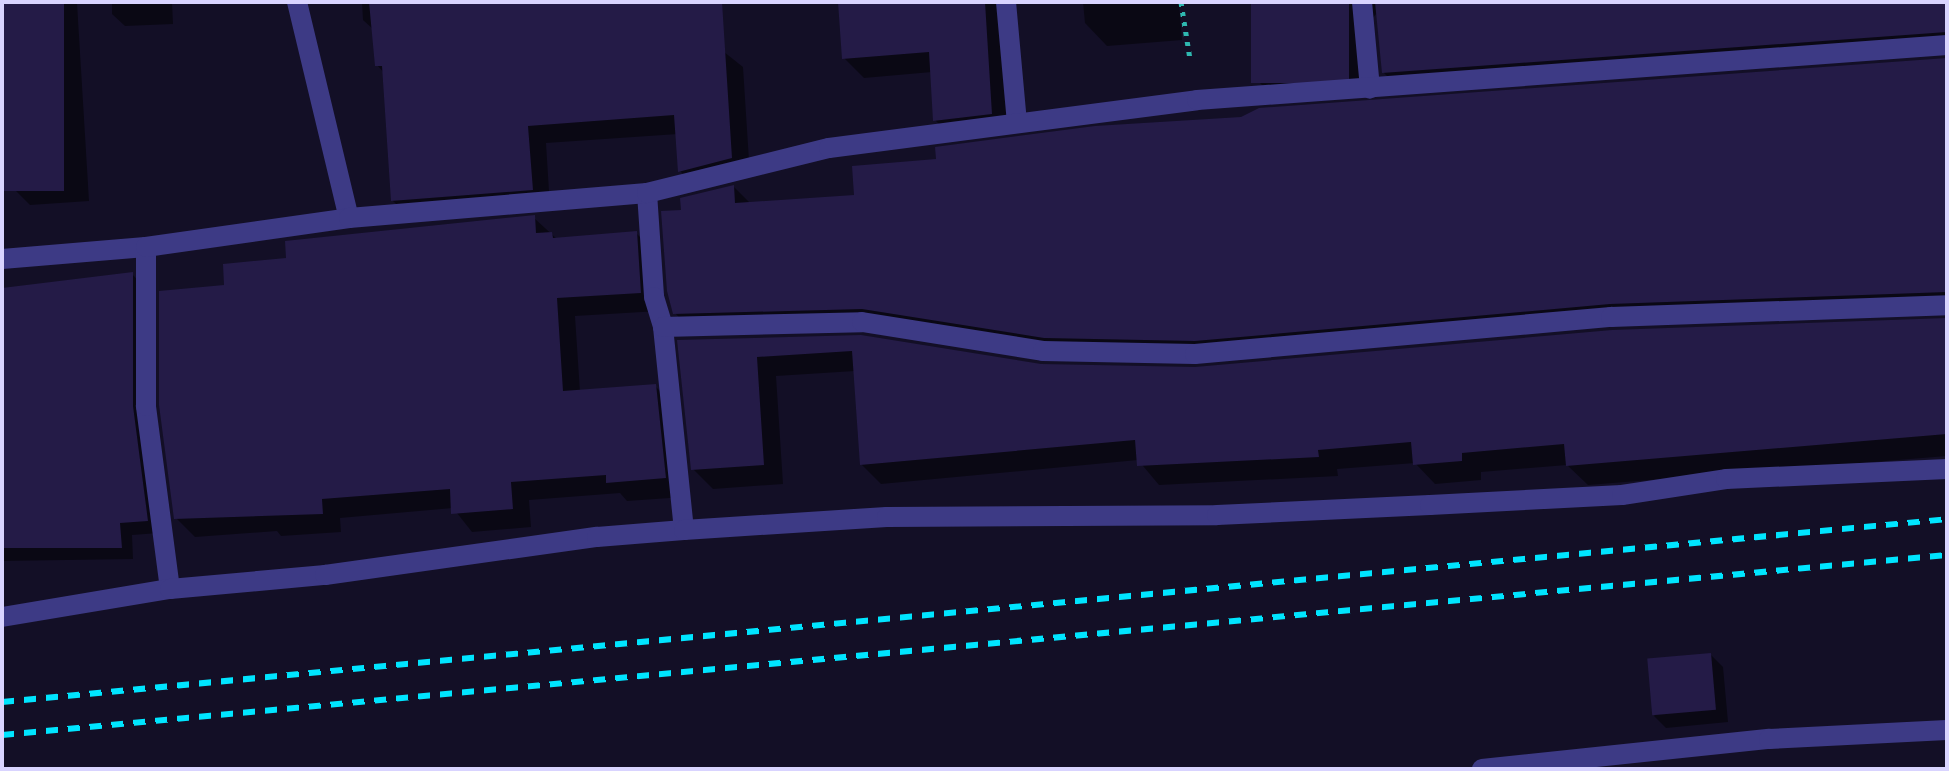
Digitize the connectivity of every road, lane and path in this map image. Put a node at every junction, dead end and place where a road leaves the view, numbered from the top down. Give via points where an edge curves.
1 (297, 2) edge
2 (1006, 2) edge
3 (1181, 2) edge
4 (1362, 2) edge
5 (1947, 45) edge
6 (1370, 89) junction
7 (1197, 100) junction
8 (1017, 123) junction
9 (647, 193) junction
10 (349, 218) junction
11 (146, 247) junction
12 (2, 259) edge
13 (1947, 305) edge
14 (663, 327) junction
15 (1947, 469) edge
16 (684, 530) junction
17 (170, 589) junction
18 (2, 617) edge
19 (1947, 730) edge
20 (1482, 769) edge

1 - 10 street
2 - 8 street
3 - 7 path
4 - 6 street
5 - 6 street
6 - 7 street
7 - 8 street
8 - 9 street via 829,148
9 - 10 street
9 - 14 street via 654,297
10 - 11 street
11 - 12 street
11 - 17 street via 146,406
13 - 14 street via 1611,317 1195,354 1043,351 862,322
14 - 16 street
15 - 16 street via 1726,479 1622,495 1430,505 1217,515 887,517
16 - 17 street
17 - 18 street
19 - 20 street via 1769,739

